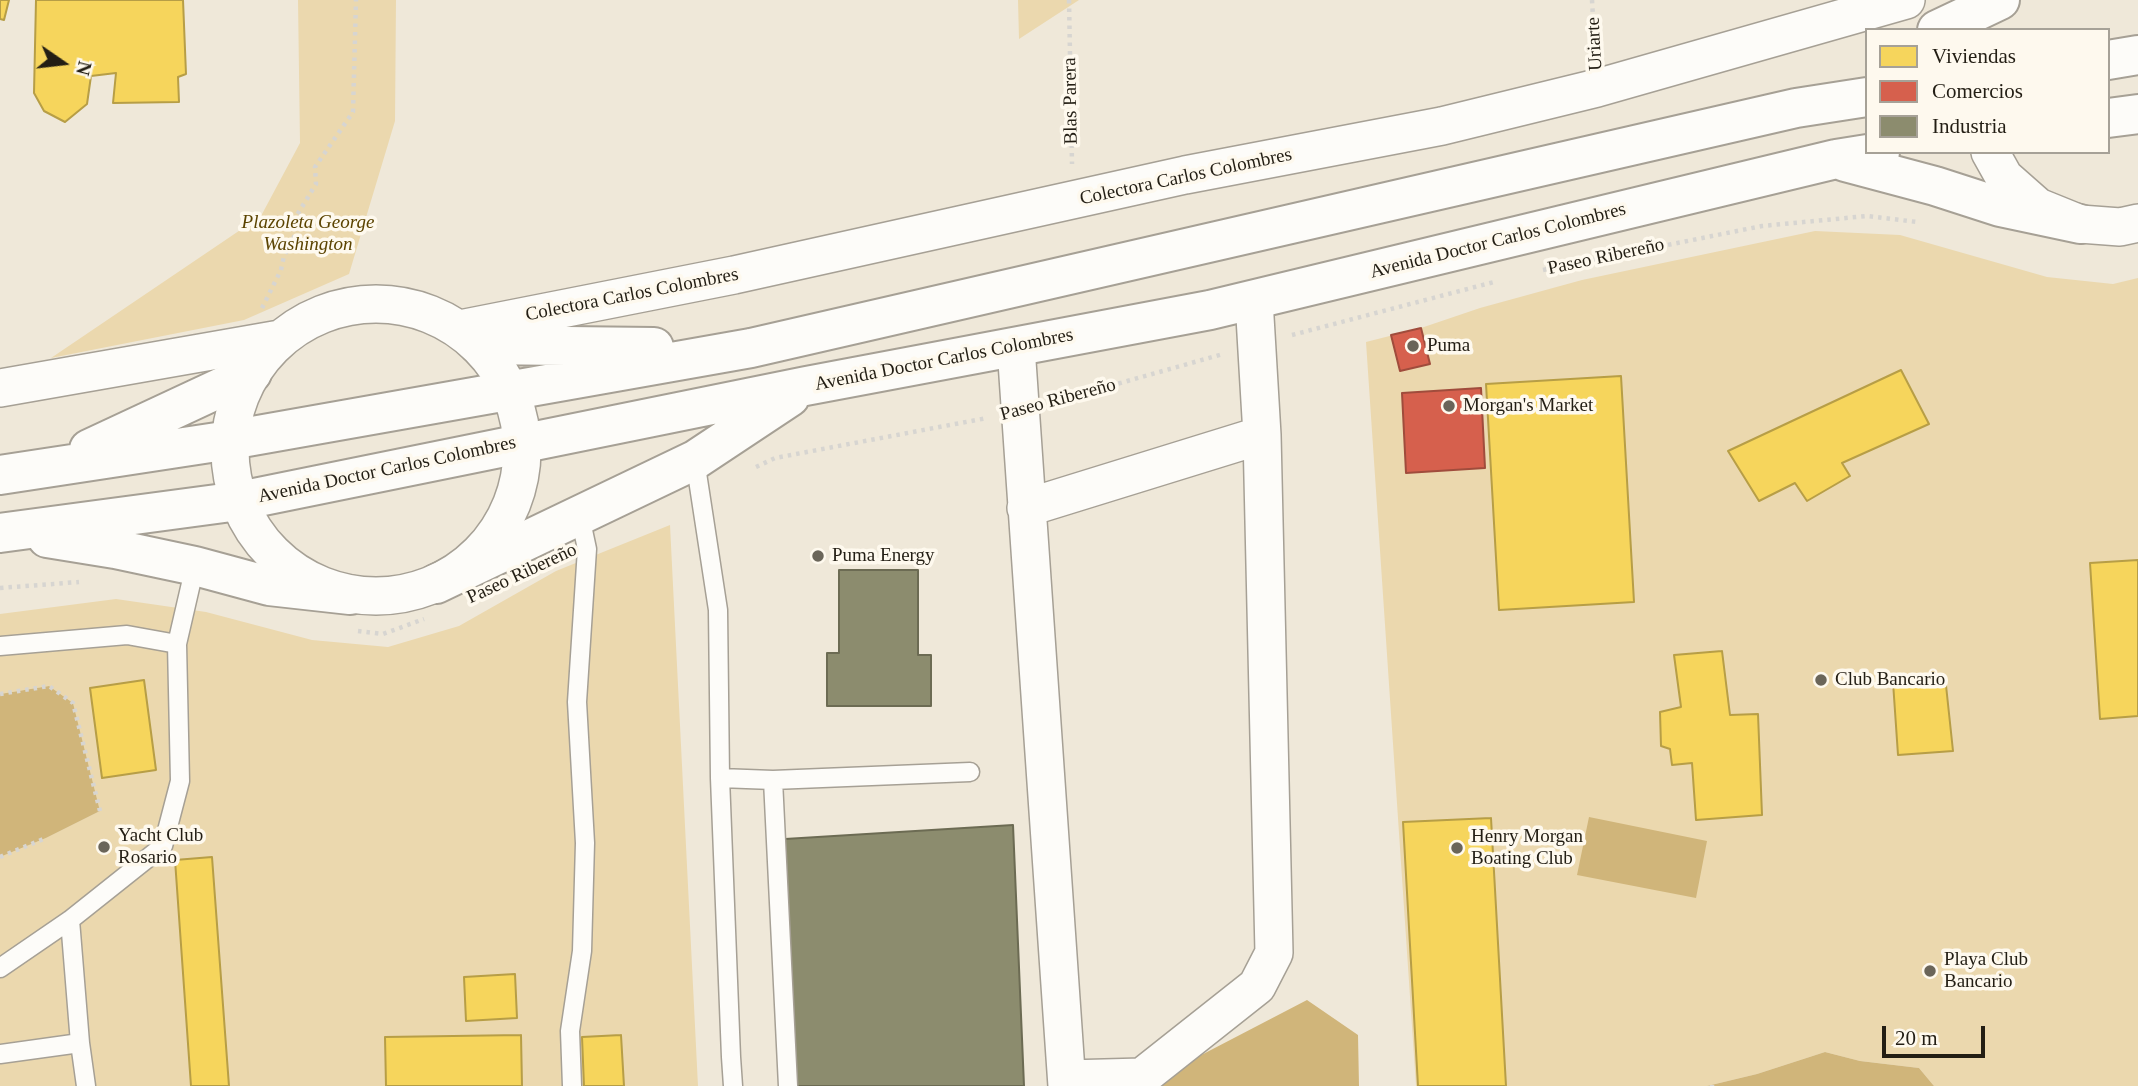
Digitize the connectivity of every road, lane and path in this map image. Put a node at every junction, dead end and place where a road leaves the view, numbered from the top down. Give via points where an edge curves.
1 (356, 0) edge
2 (1069, 0) edge
3 (1592, 0) edge
4 (1906, 0) edge
5 (2000, 0) edge
6 (2008, 0) edge
7 (1941, 28) edge
8 (1989, 28) edge
9 (2138, 55) edge
10 (2110, 60) edge
11 (1865, 68) edge
12 (1597, 88) junction
13 (1865, 97) edge
14 (1796, 108) junction
15 (2138, 114) edge
16 (2110, 118) edge
17 (1867, 154) edge
18 (1991, 154) edge
19 (1836, 159) junction
20 (1073, 201) junction
21 (1928, 223) dead end
22 (2138, 223) edge
23 (2080, 224) junction
24 (1542, 271) dead end
25 (1503, 280) dead end
26 (1254, 300) junction
27 (269, 328) junction
28 (469, 337) junction
29 (1256, 344) junction
30 (1016, 347) junction
31 (751, 348) junction
32 (252, 373) junction
33 (806, 386) junction
34 (0, 388) edge
35 (511, 391) junction
36 (1020, 412) junction
37 (1262, 435) junction
38 (230, 440) junction
39 (523, 443) junction
40 (695, 460) junction
41 (46, 468) junction
42 (750, 469) dead end
43 (0, 475) edge
44 (239, 501) junction
45 (1026, 508) junction
46 (580, 516) junction
47 (3, 532) edge
48 (195, 566) junction
49 (91, 582) dead end
50 (0, 588) edge
51 (431, 601) junction
52 (354, 613) junction
53 (177, 644) junction
54 (0, 646) edge
55 (0, 694) edge
56 (970, 772) dead end
57 (720, 778) junction
58 (773, 780) junction
59 (100, 811) dead end
60 (46, 838) dead end
61 (0, 857) edge
62 (70, 920) junction
63 (0, 968) edge
64 (80, 1042) junction
65 (0, 1054) edge
66 (1067, 1083) edge
67 (86, 1086) edge
68 (572, 1086) edge
69 (733, 1086) edge
70 (788, 1086) edge

1 - 27 path via 353,112 315,167 316,184 297,215
2 - 20 path, Blas Parera
3 - 12 path, Uriarte
4 - 12 street, Colectora Carlos Colombres
5 - 7 main road
6 - 8 street
9 - 10 main road
11 - 14 main road
12 - 20 street, Colectora Carlos Colombres via 1442,126
13 - 14 main road
14 - 31 main road
15 - 16 main road
17 - 19 main road, Avenida Doctor Carlos Colombres
18 - 23 street via 2004,177 2038,207
19 - 23 main road via 2000,207
19 - 26 main road, Avenida Doctor Carlos Colombres
20 - 28 street, Colectora Carlos Colombres
21 - 24 path, Paseo Ribereño via 1867,216 1762,226
22 - 23 street via 2120,227
25 - 29 path, Paseo Ribereño
26 - 29 street
26 - 30 main road, Avenida Doctor Carlos Colombres
27 - 28 street via 306,322 334,309 377,303 421,310
27 - 32 street
27 - 34 street
28 - 31 main road
28 - 35 street via 497,366
29 - 36 path, Paseo Ribereño
29 - 37 street
30 - 33 main road, Avenida Doctor Carlos Colombres
30 - 36 street
31 - 35 main road
32 - 38 street via 237,405
32 - 41 main road
33 - 39 main road, Avenida Doctor Carlos Colombres
33 - 40 main road
35 - 38 main road
35 - 39 street
36 - 42 path, Paseo Ribereño via 775,458
36 - 45 street
37 - 45 street
37 - 66 street via 1274,953 1256,986 1142,1077
38 - 41 main road
38 - 44 street
39 - 44 main road, Avenida Doctor Carlos Colombres
39 - 51 street via 514,501 483,550
40 - 46 main road
40 - 57 lane via 718,610
41 - 43 main road
44 - 47 main road, Avenida Doctor Carlos Colombres
44 - 52 street via 264,545
45 - 66 street
46 - 51 main road
46 - 68 lane via 587,549 577,702 585,843 582,951 570,1031
47 - 48 main road
48 - 52 main road
48 - 53 lane
49 - 50 path
51 - 52 street via 394,596
51 - 52 path via 383,634
53 - 54 lane via 127,635
53 - 62 lane via 180,781 163,846
55 - 59 path via 49,687 73,703
56 - 58 lane
57 - 58 lane
57 - 69 lane
58 - 70 lane
60 - 61 path
62 - 63 lane
62 - 64 lane
64 - 65 lane
64 - 67 lane

